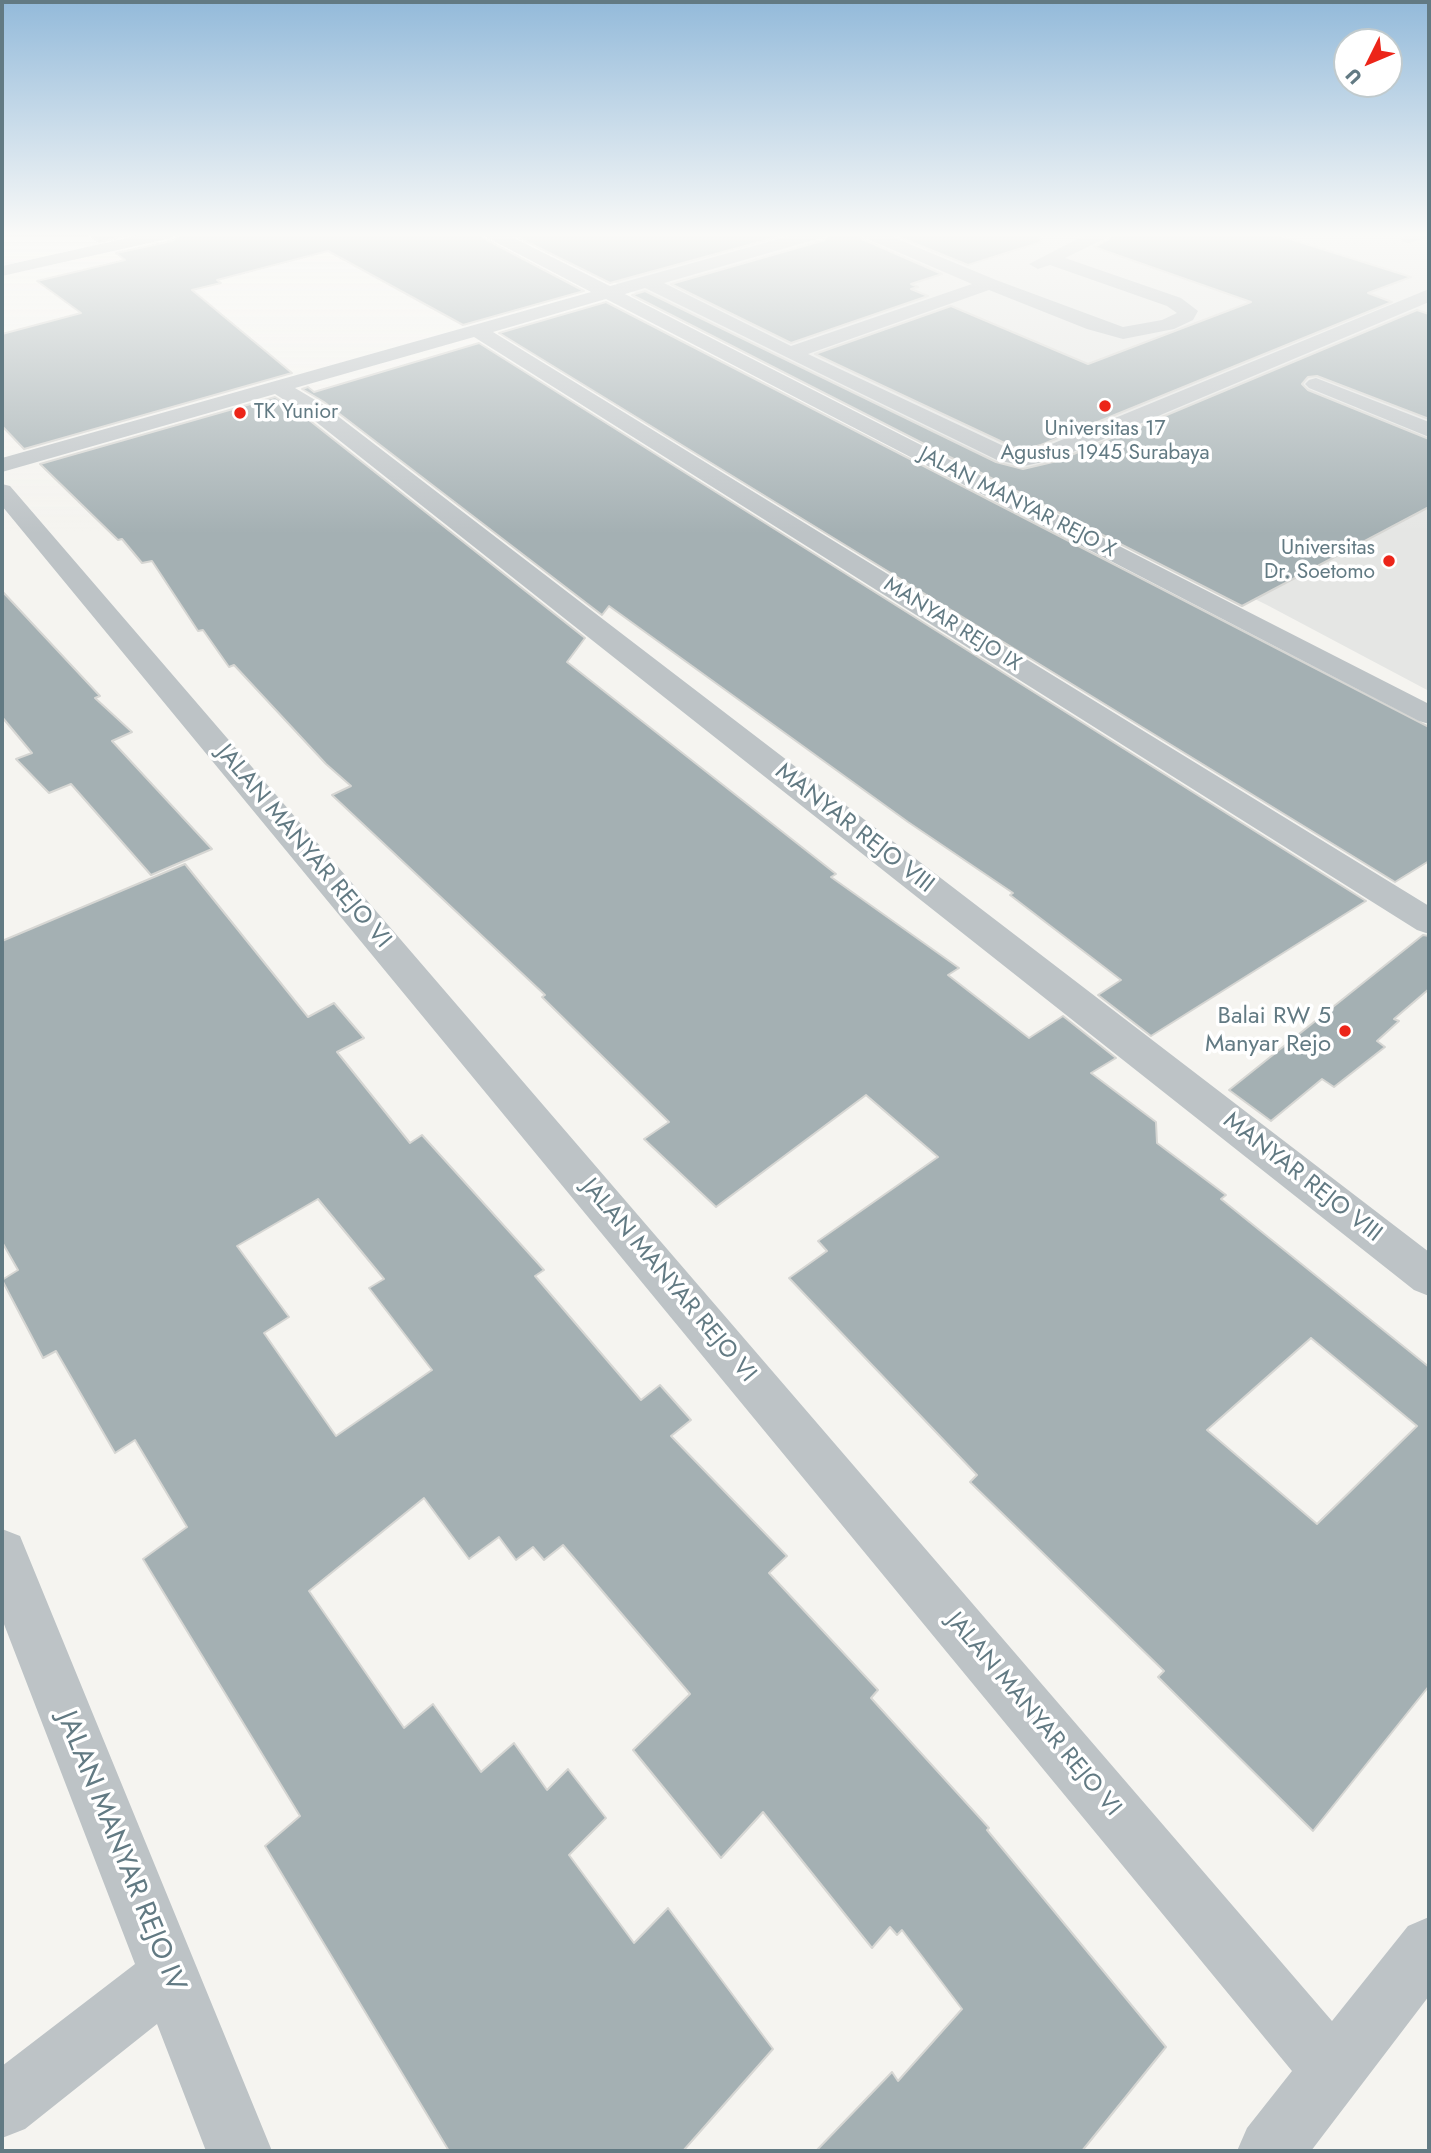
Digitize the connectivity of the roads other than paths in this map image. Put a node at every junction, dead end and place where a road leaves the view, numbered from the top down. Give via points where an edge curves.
1 (459, 333) edge
2 (482, 333) edge
3 (688, 333) edge
4 (750, 333) edge
5 (846, 333) edge
6 (1337, 333) edge
7 (790, 353) junction
8 (1316, 384) dead end
9 (277, 386) junction
10 (1429, 430) edge
11 (2, 465) edge
12 (2, 491) edge
13 (1429, 715) edge
14 (1429, 922) edge
15 (1429, 1277) edge
16 (2, 1554) edge
17 (1429, 1947) edge
18 (169, 1976) junction
19 (1334, 2072) junction
20 (2, 2106) edge
21 (239, 2151) edge
22 (1270, 2151) edge

1 - 9 street
2 - 14 street, MANYAR REJO IX
3 - 13 street, JALAN MANYAR REJO X
4 - 7 street
5 - 7 street
6 - 7 street via 1048,454 1024,459 1005,455
8 - 10 street
9 - 11 street
9 - 15 street, MANYAR REJO VIII via 314,409
12 - 19 street, JALAN MANYAR REJO VI
16 - 18 street, JALAN MANYAR REJO IV
17 - 19 street
18 - 20 street
18 - 21 street, JALAN MANYAR REJO IV
19 - 22 street

